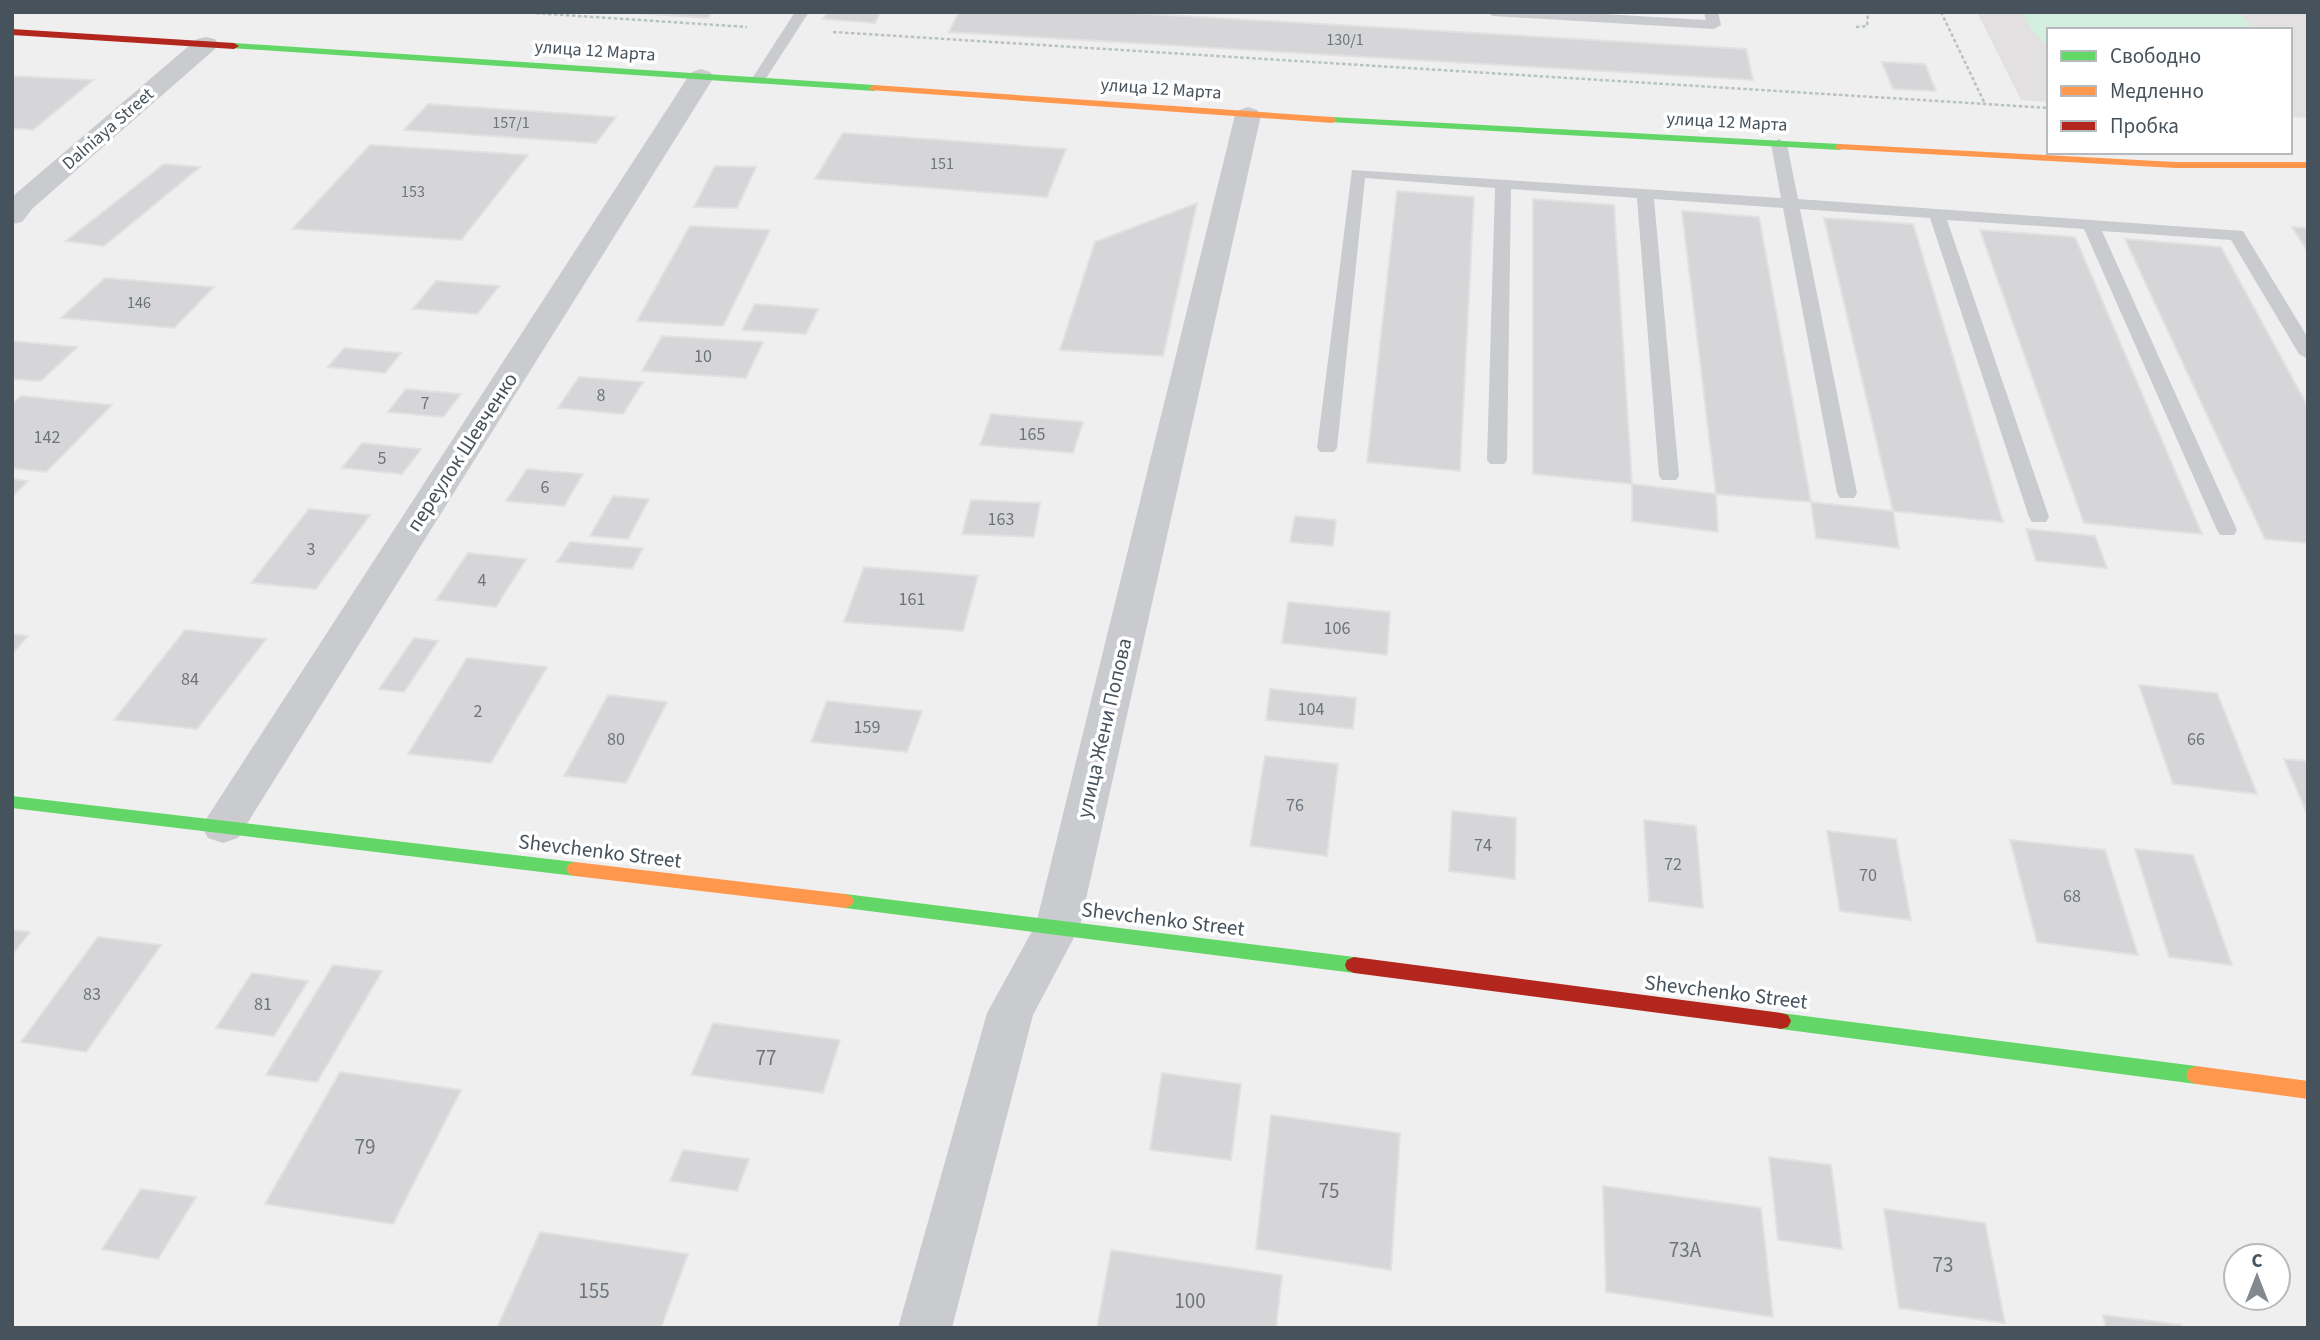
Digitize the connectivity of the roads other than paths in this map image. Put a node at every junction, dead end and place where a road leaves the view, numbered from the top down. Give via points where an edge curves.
1 (802, 12) edge
2 (1493, 12) edge
3 (1711, 12) edge
4 (12, 32) edge
5 (206, 44) junction
6 (701, 77) junction
7 (758, 80) junction
8 (1248, 115) junction
9 (1779, 144) junction
10 (2308, 165) edge
11 (1503, 184) junction
12 (1645, 192) junction
13 (1790, 202) junction
14 (1937, 214) junction
15 (12, 216) edge
16 (2091, 225) junction
17 (2308, 354) edge
18 (1326, 447) dead end
19 (1497, 460) dead end
20 (1669, 476) dead end
21 (1847, 493) dead end
22 (2039, 517) dead end
23 (2227, 530) dead end
24 (12, 802) edge
25 (223, 827) junction
26 (1058, 926) junction
27 (2308, 1090) edge
28 (925, 1328) edge

1 - 7 lane
2 - 3 lane via 1714,25
4 - 5 street, улица 12 Марта
5 - 6 street, улица 12 Марта
5 - 15 street, Dalniaya Street
6 - 7 street, улица 12 Марта
6 - 25 street, переулок Шевченко
7 - 8 street, улица 12 Марта
8 - 9 street, улица 12 Марта
8 - 26 street, улица Жени Попова
9 - 10 street, улица 12 Марта via 2175,165
9 - 13 lane
11 - 12 lane
11 - 18 lane via 1358,173
11 - 19 lane
12 - 13 lane
12 - 20 lane
13 - 14 lane
13 - 21 lane
14 - 16 lane
14 - 22 lane
16 - 17 lane via 2238,235
16 - 23 lane
24 - 25 street, Shevchenko Street
25 - 26 street, Shevchenko Street
26 - 27 street, Shevchenko Street
26 - 28 street, улица Жени Попова via 1010,1013

